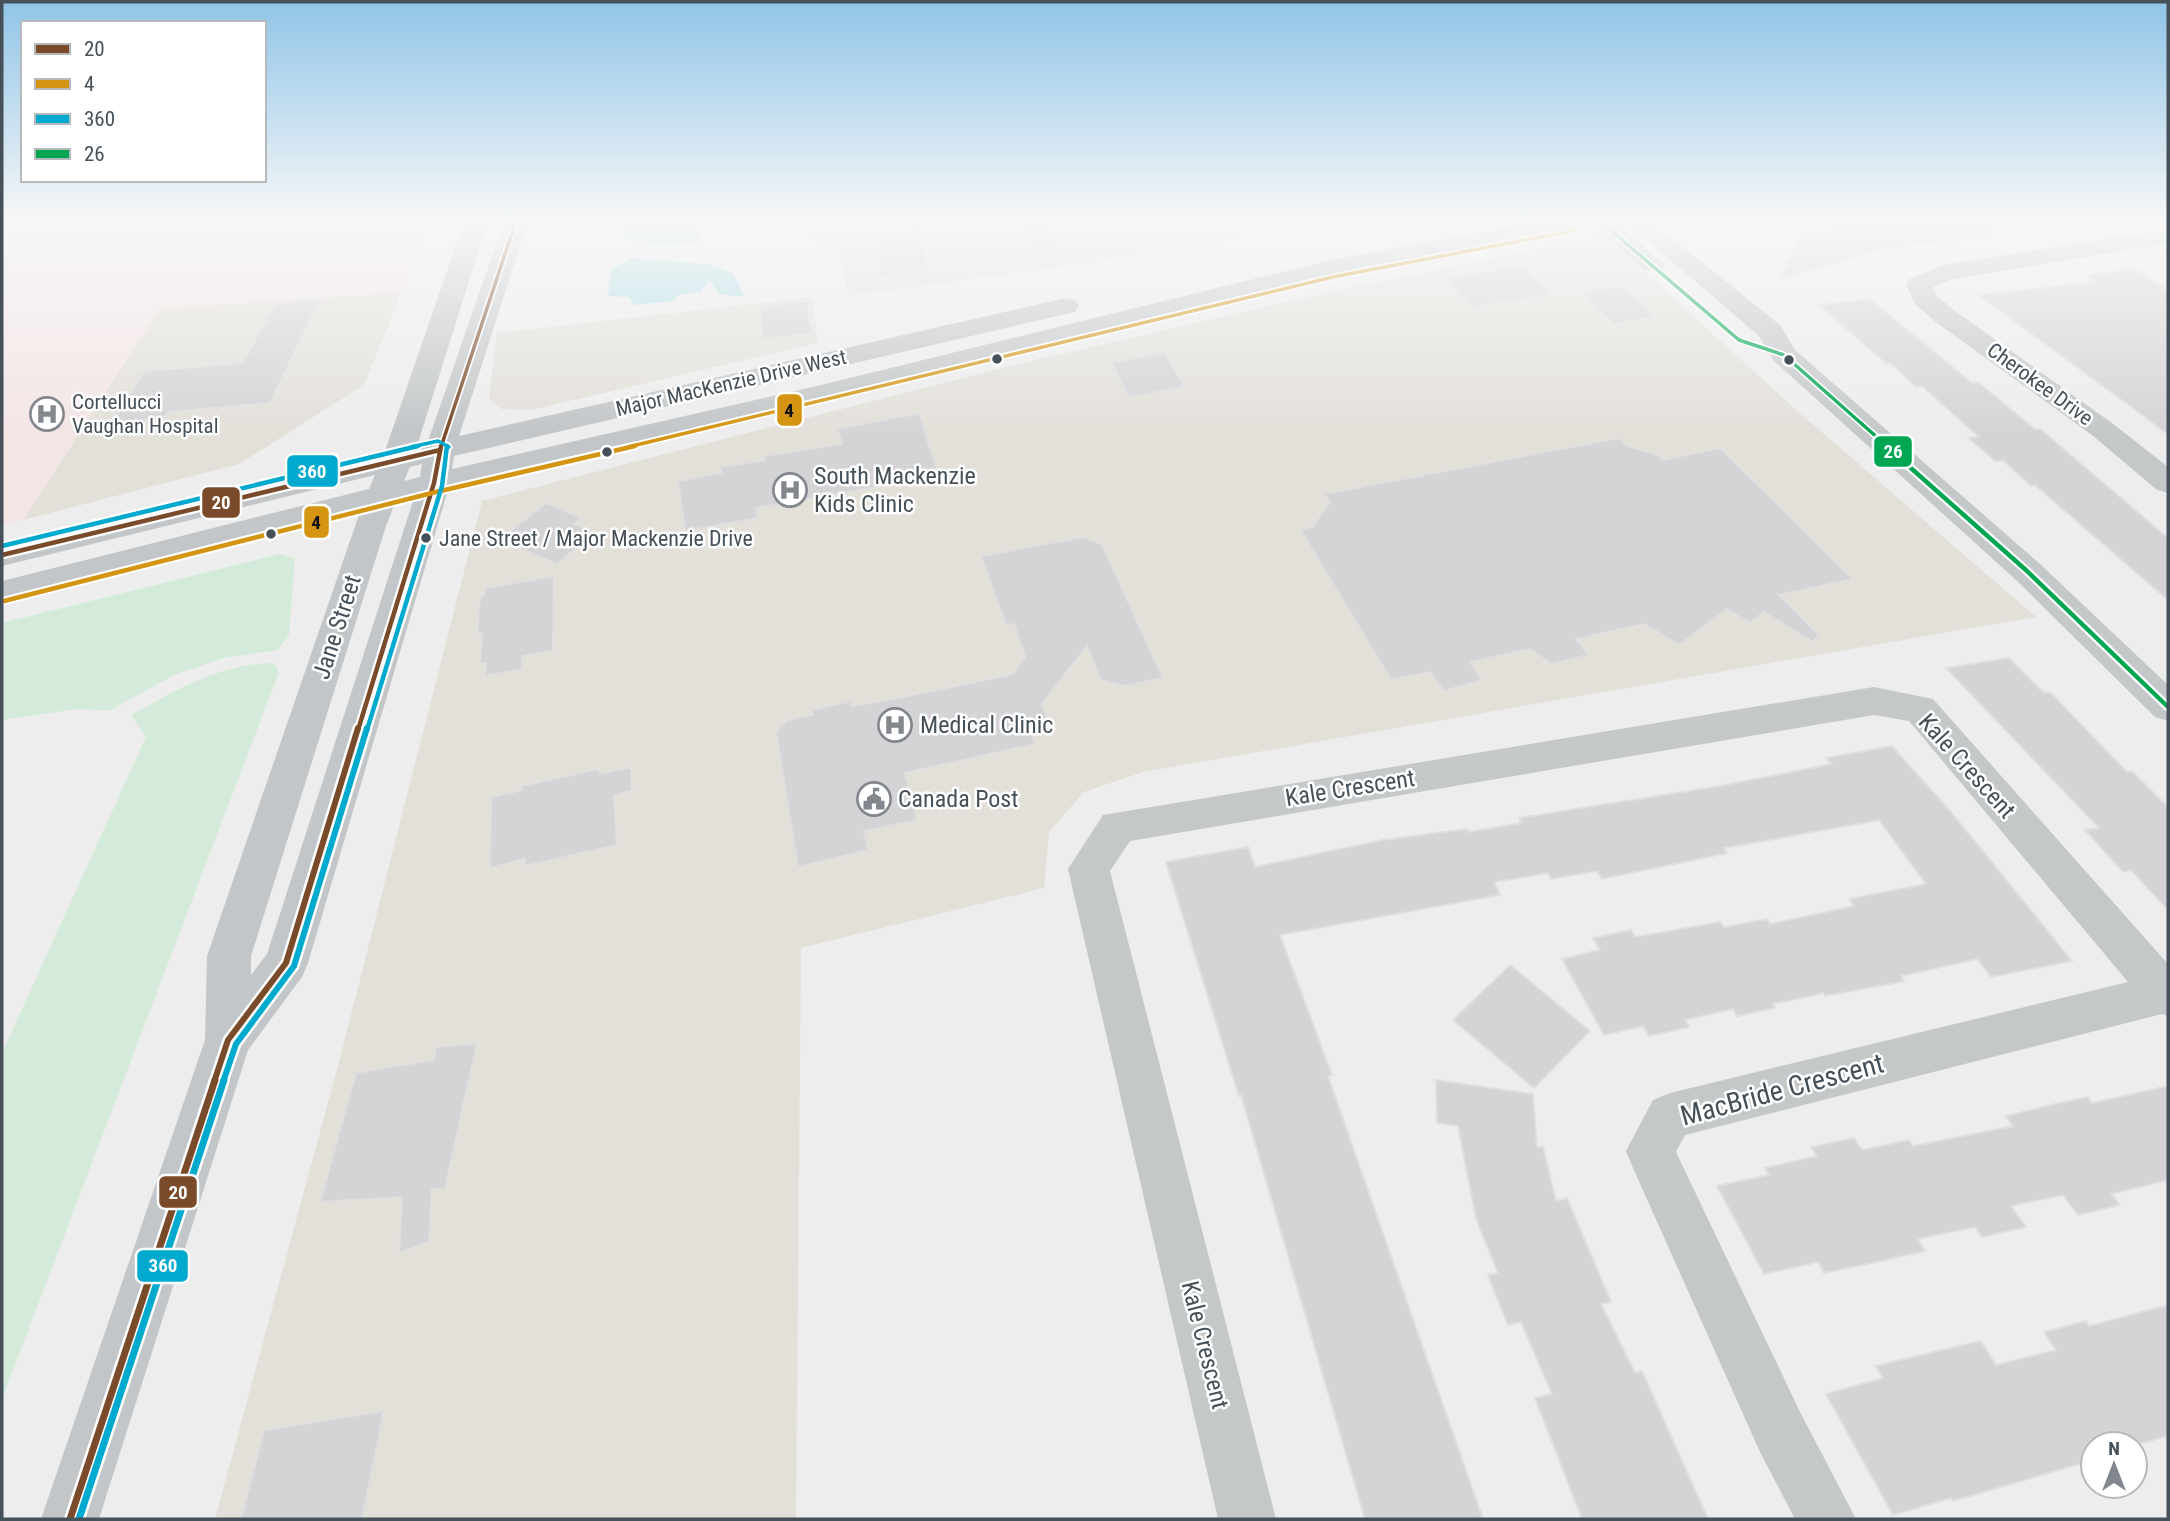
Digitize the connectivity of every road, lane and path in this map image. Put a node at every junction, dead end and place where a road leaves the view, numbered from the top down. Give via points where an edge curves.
1 (453, 292) edge
2 (493, 292) edge
3 (1235, 292) edge
4 (1683, 292) edge
5 (1723, 292) edge
6 (1922, 292) edge
7 (1094, 299) dead end
8 (1784, 355) junction
9 (397, 460) junction
10 (437, 466) junction
11 (2168, 483) edge
12 (382, 497) junction
13 (2, 555) edge
14 (2, 593) edge
15 (2168, 708) edge
16 (2167, 994) edge
17 (228, 1040) junction
18 (70, 1519) edge
19 (1247, 1519) edge
20 (1827, 1519) edge

1 - 9 main road, Jane Street
2 - 10 main road, Jane Street
3 - 10 main road, Major MacKenzie Drive West via 817,395
4 - 8 street via 1739,340
5 - 8 street via 1770,331
6 - 11 street, Cherokee Drive via 1946,317 2102,429
7 - 10 main road, Major MacKenzie Drive West
8 - 15 street via 2027,571
9 - 10 main road, Major MacKenzie Drive West
9 - 12 main road, Jane Street
9 - 13 main road, Major MacKenzie Drive West
10 - 12 main road, Major MacKenzie Drive West
10 - 17 main road, Jane Street via 286,962
12 - 14 main road, Major MacKenzie Drive West
12 - 17 main road, Jane Street via 229,956
16 - 19 street, Kale Crescent via 1920,709 1874,701 1116,827 1089,869
16 - 20 street, MacBride Crescent via 1670,1115 1650,1151 1780,1432
17 - 18 main road, Jane Street

